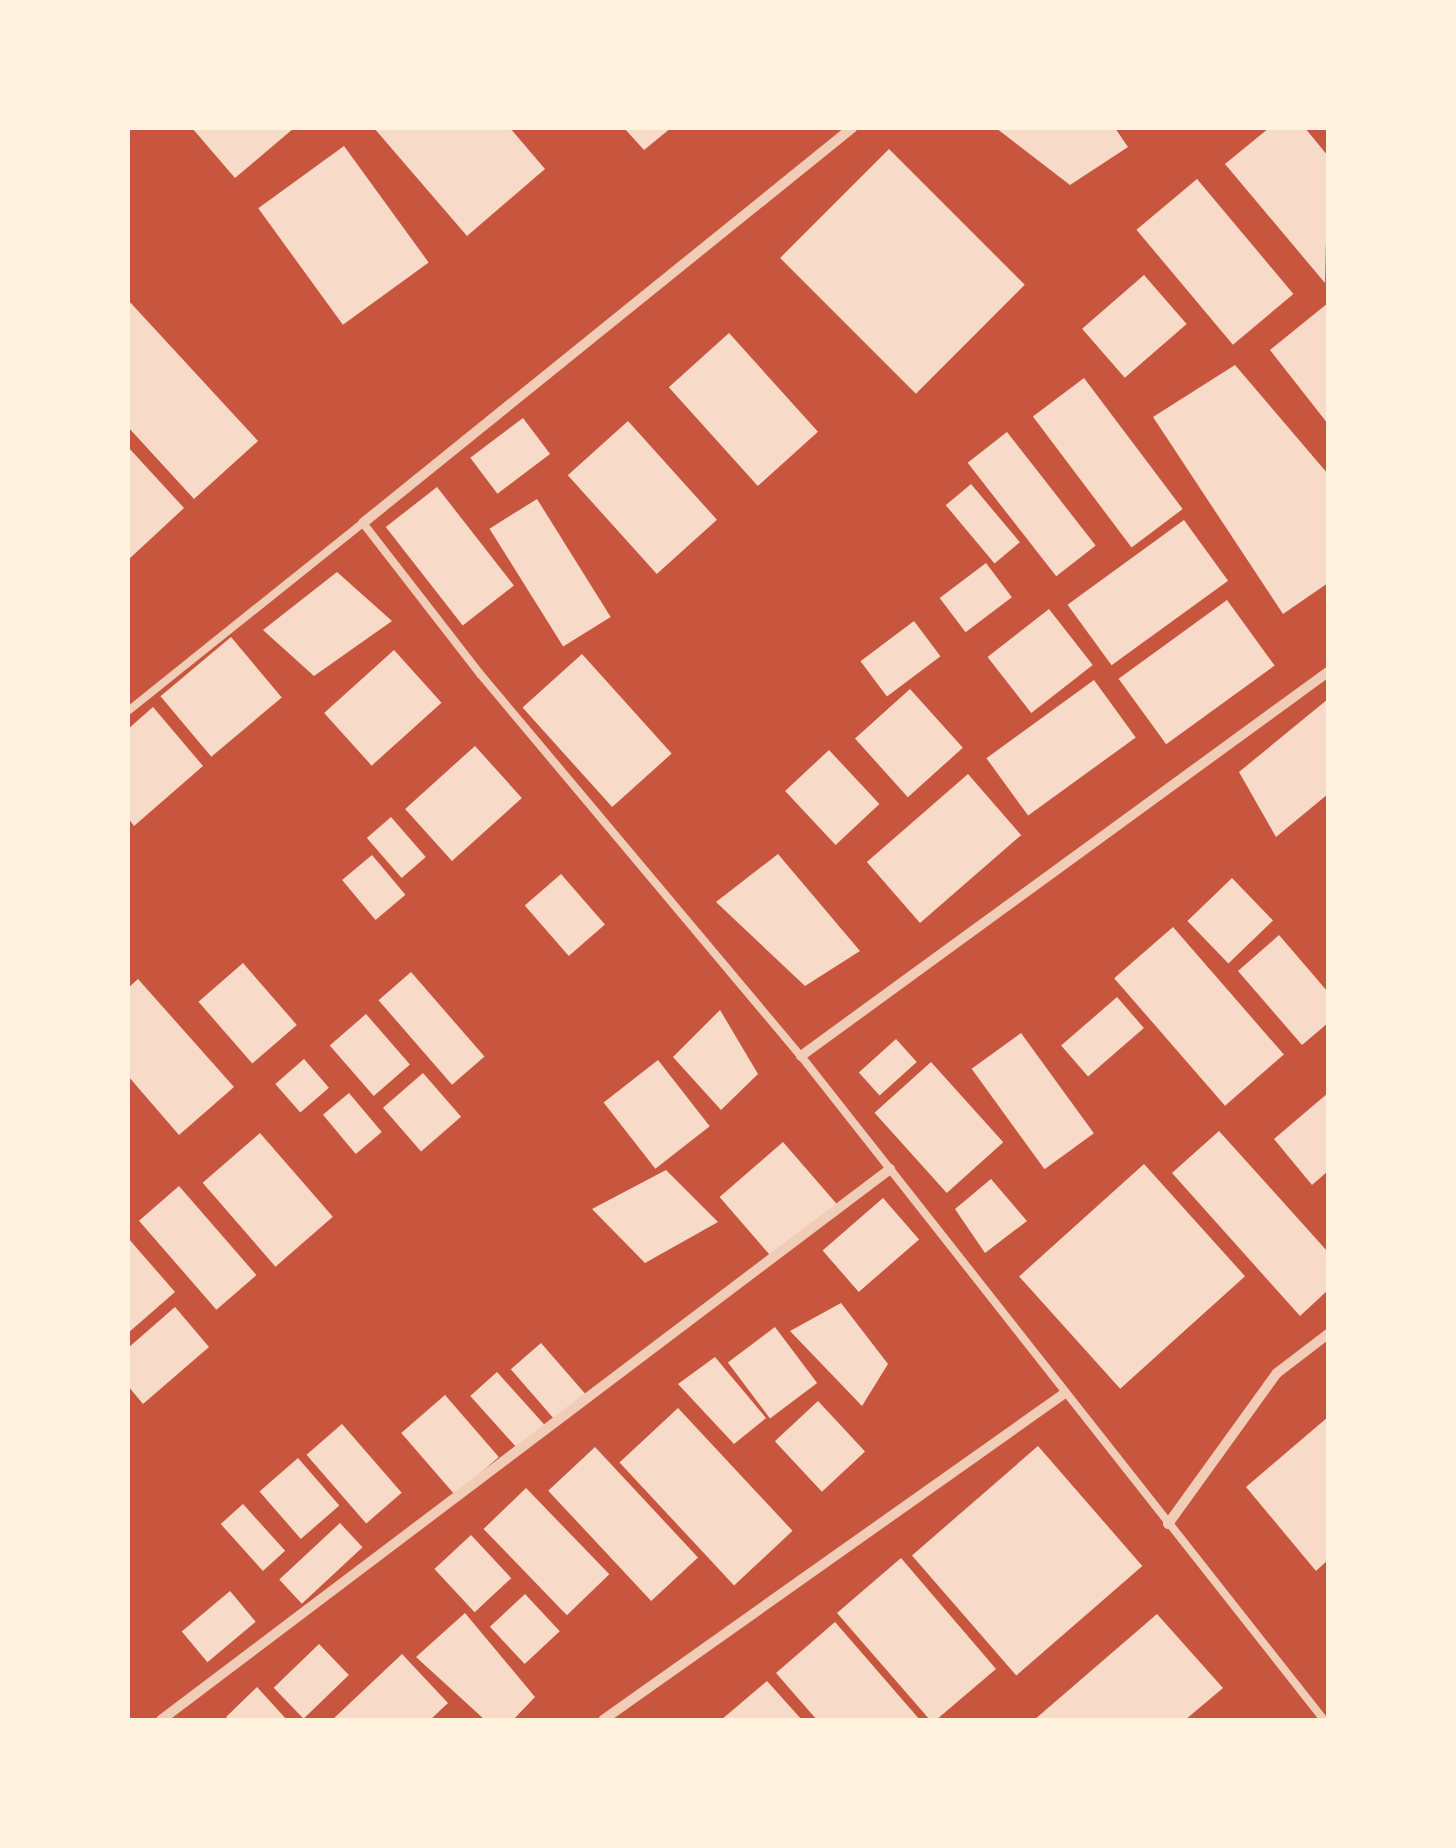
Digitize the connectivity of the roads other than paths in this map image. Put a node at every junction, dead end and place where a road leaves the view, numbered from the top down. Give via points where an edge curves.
1 (852, 128) edge
2 (364, 523) junction
3 (1328, 672) edge
4 (128, 711) edge
5 (801, 1056) junction
6 (890, 1169) junction
7 (1328, 1334) edge
8 (1065, 1393) junction
9 (1168, 1524) junction
10 (161, 1720) edge
11 (603, 1720) edge
12 (1324, 1720) edge

1 - 2 street
2 - 4 lane
2 - 5 lane via 480,675
3 - 5 street
5 - 6 lane
6 - 8 lane
6 - 10 street
7 - 9 street via 1276,1372
8 - 9 lane
8 - 11 street
9 - 12 lane

